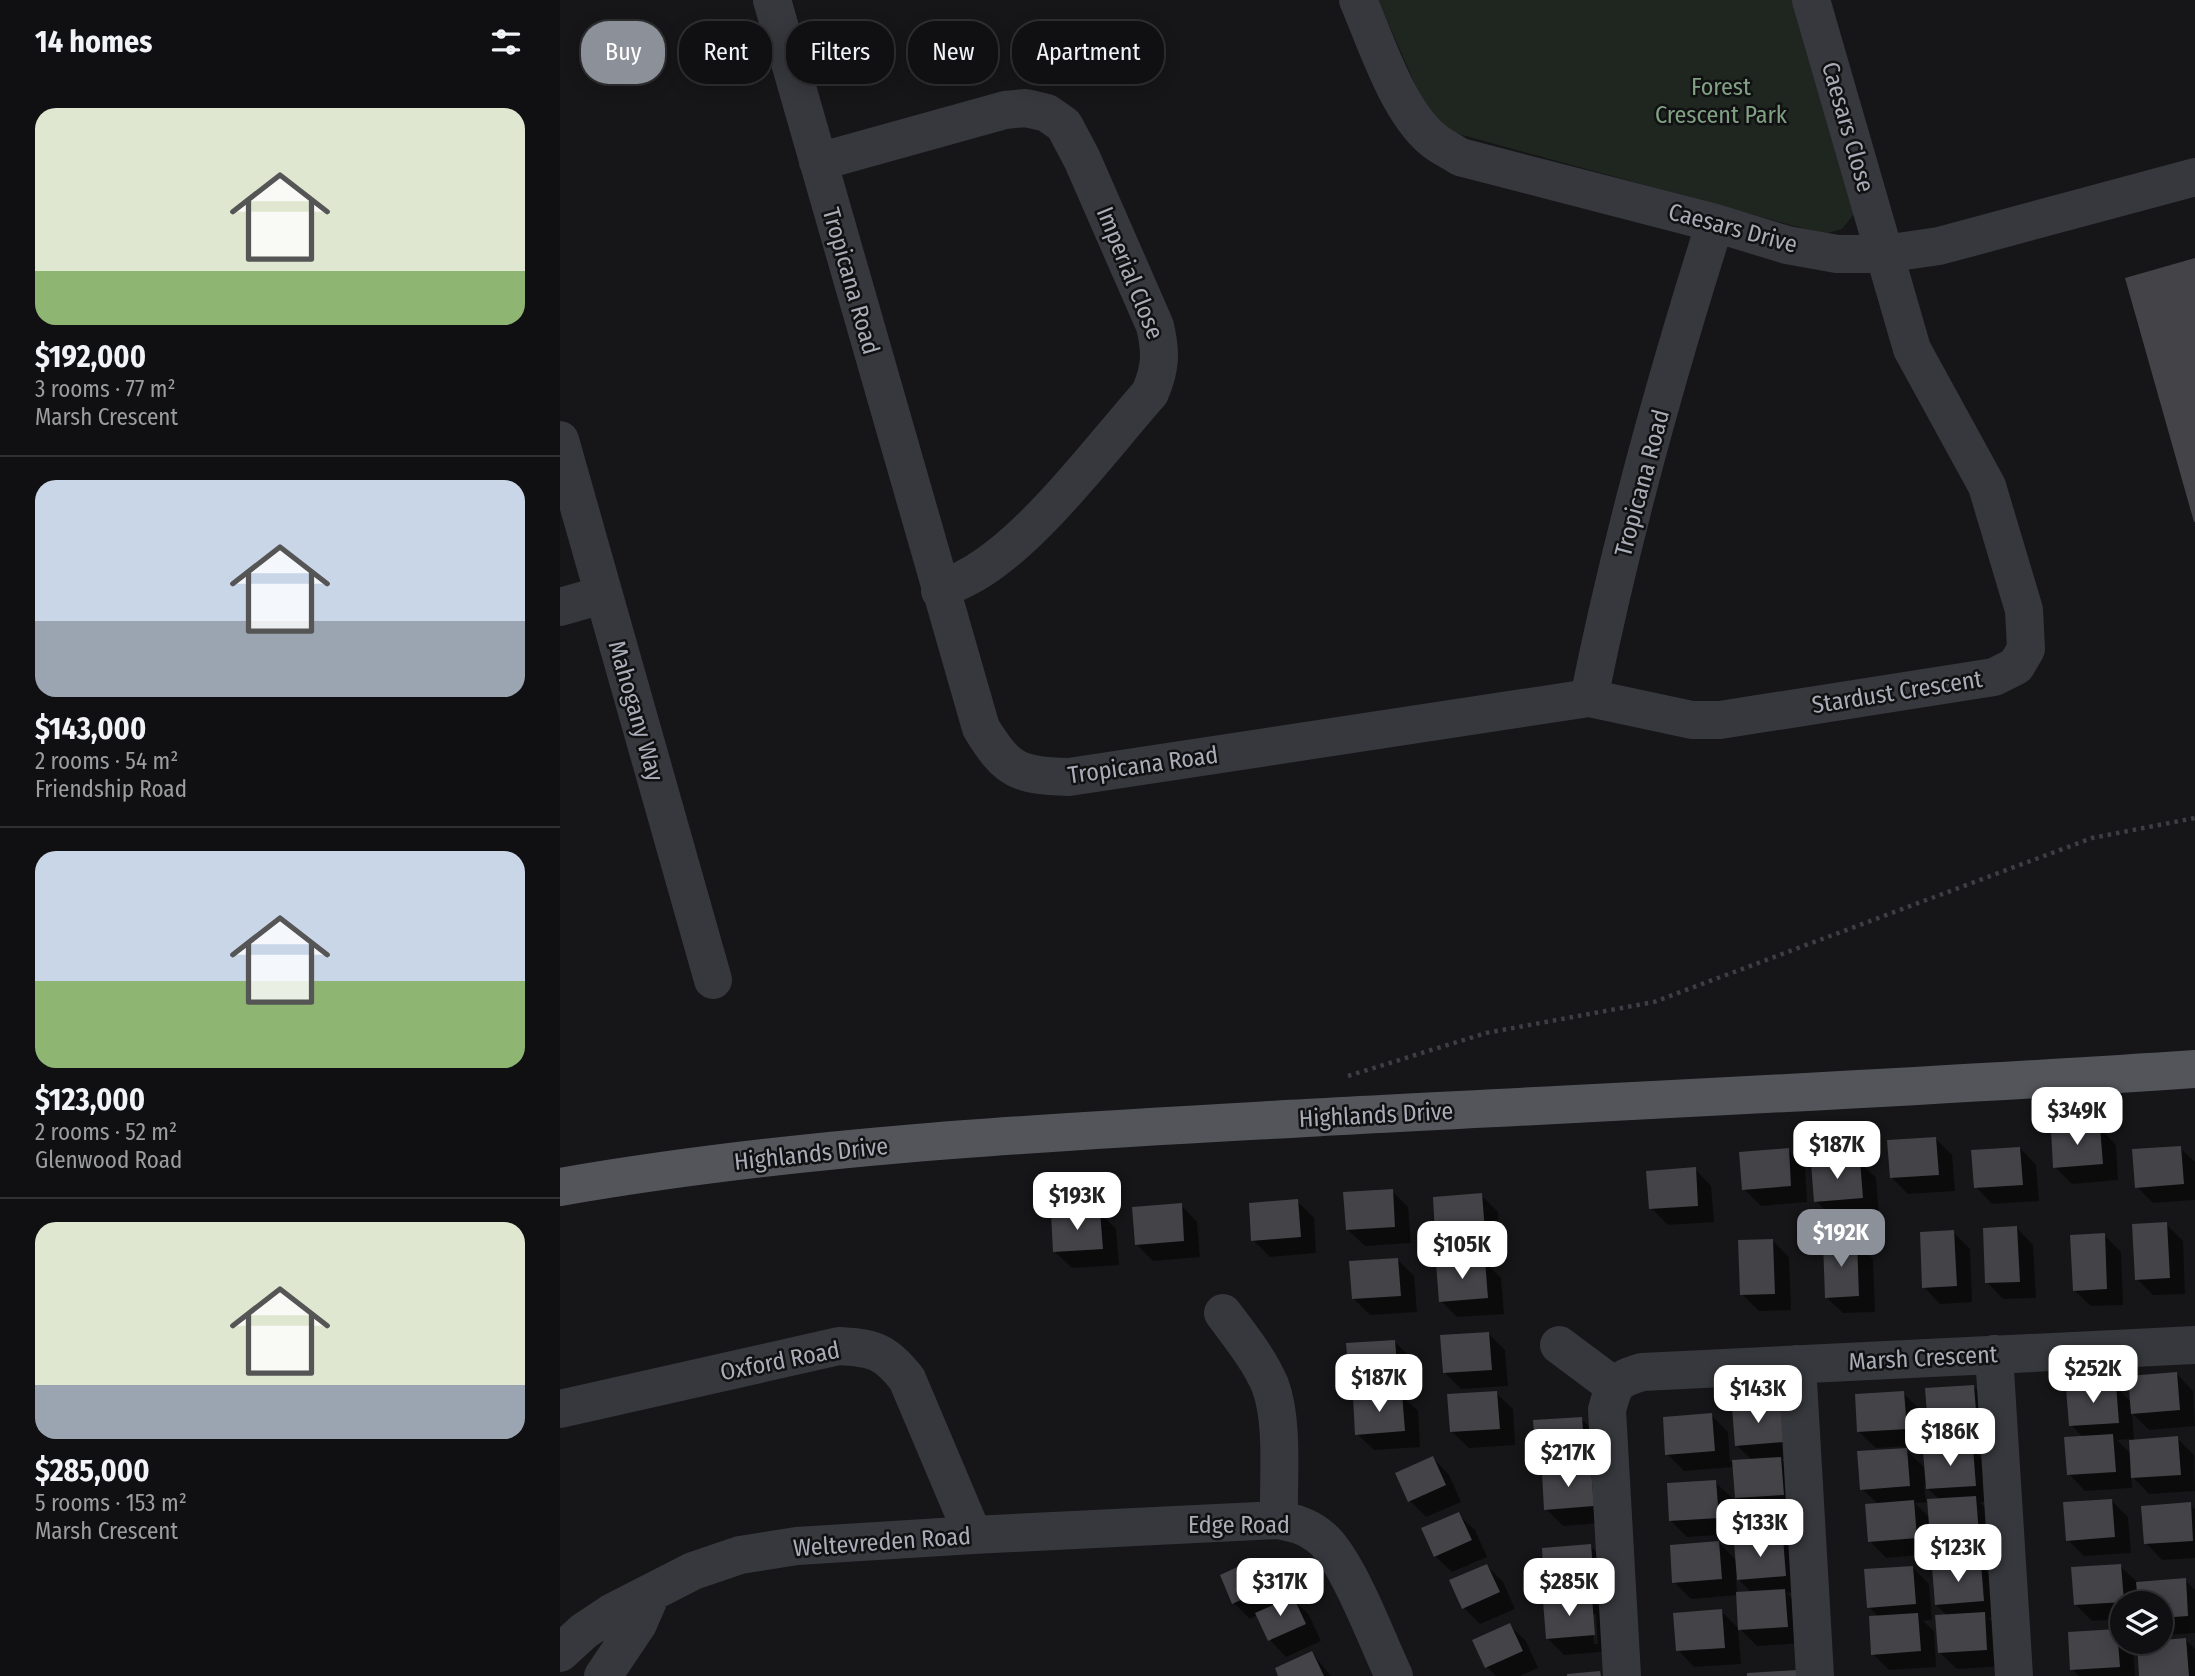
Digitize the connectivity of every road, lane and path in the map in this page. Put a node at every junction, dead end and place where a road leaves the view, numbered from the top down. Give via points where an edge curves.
1 (772, 0) edge
2 (1358, 0) edge
3 (1811, 0) edge
4 (818, 162) junction
5 (2195, 177) edge
6 (1715, 223) junction
7 (1884, 254) junction
8 (560, 440) edge
9 (940, 590) junction
10 (602, 595) junction
11 (560, 607) edge
12 (1589, 698) junction
13 (2195, 818) edge
14 (713, 981) dead end
15 (2195, 1069) edge
16 (1342, 1078) dead end
17 (560, 1187) edge
18 (1223, 1313) dead end
19 (1559, 1345) dead end
20 (1994, 1354) junction
21 (2194, 1355) edge
22 (1797, 1364) junction
23 (1614, 1385) junction
24 (560, 1409) edge
25 (1279, 1520) junction
26 (1121, 1528) joint
27 (972, 1535) junction
28 (651, 1594) junction
29 (560, 1653) edge
30 (603, 1676) edge
31 (1394, 1676) edge
32 (1622, 1676) edge
33 (1815, 1676) edge
34 (2014, 1676) edge

1 - 4 street, Tropicana Road
2 - 6 street, Caesars Drive via 1415,120 1433,140 1460,157
3 - 7 street, Caesars Close
4 - 9 street, Tropicana Road
4 - 9 street, Imperial Close via 1005,110 1047,113 1064,125 1082,159 1155,326 1161,368 1150,393 1013,543 979,571
5 - 7 street, Caesars Drive via 1989,234
6 - 7 street, Caesars Drive via 1837,254
6 - 12 street, Tropicana Road via 1604,624
7 - 12 street, Stardust Crescent via 1912,349 1998,513 2027,630 2026,649 2016,666 1994,677 1720,720 1692,720
8 - 10 street, Mahogany Way
9 - 12 street, Tropicana Road via 981,728 1000,760 1031,776 1069,777
10 - 11 street
10 - 14 street, Mahogany Way
13 - 16 path via 2092,838 1654,1002 1486,1032
15 - 17 main road, Highlands Drive via 1212,1123 861,1148
18 - 25 street via 1251,1351 1273,1396
19 - 23 street
20 - 21 street, Marsh Crescent
20 - 22 street, Marsh Crescent
20 - 34 street
22 - 23 street, Marsh Crescent via 1642,1372
22 - 33 street
23 - 32 street via 1607,1410
24 - 27 street, Oxford Road via 839,1346 867,1347 890,1358 907,1379
25 - 26 street, Edge Road
25 - 31 street, Edge Road via 1301,1524 1322,1537 1339,1560
26 - 27 street, Weltevreden Road
27 - 28 street, Weltevreden Road via 797,1546 740,1555 693,1571
28 - 29 street, Weltevreden Road via 611,1613
28 - 30 street via 638,1625

